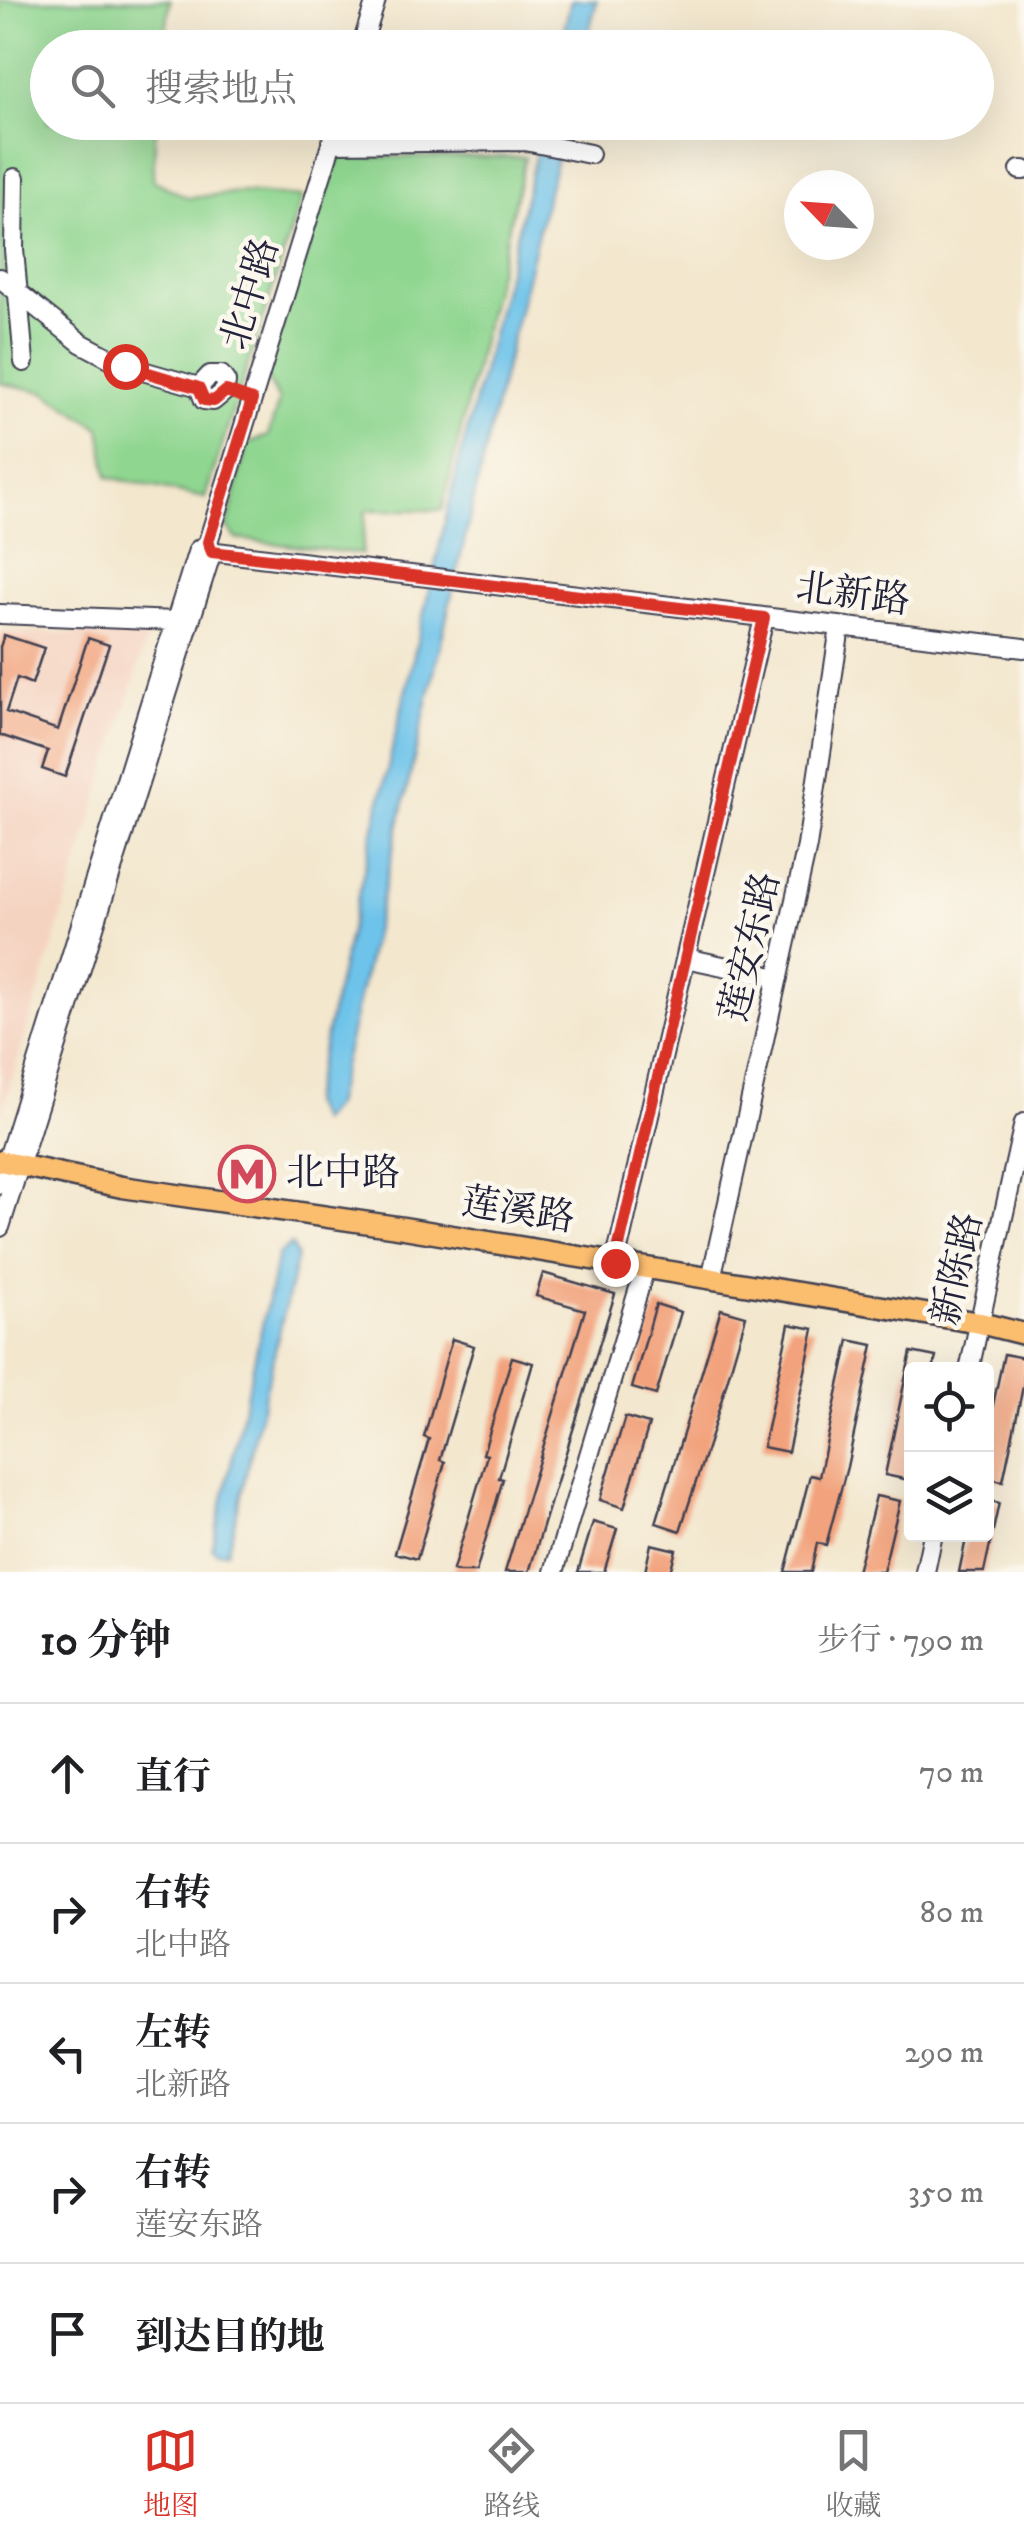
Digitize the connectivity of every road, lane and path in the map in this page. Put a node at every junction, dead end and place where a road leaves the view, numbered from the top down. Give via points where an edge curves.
1 (376, 0) edge
2 (367, 30) edge
3 (331, 142) joint
4 (590, 154) dead end
5 (15, 178) dead end
6 (0, 278) edge
7 (20, 295) junction
8 (24, 362) dead end
9 (252, 400) junction
10 (206, 548) junction
11 (0, 614) edge
12 (764, 618) junction
13 (176, 621) junction
14 (840, 626) junction
15 (1024, 648) edge
16 (686, 958) junction
17 (778, 978) junction
18 (1024, 1123) edge
19 (9, 1163) edge
20 (0, 1184) edge
21 (0, 1226) edge
22 (615, 1263) junction
23 (645, 1268) junction
24 (711, 1279) junction
25 (980, 1323) junction
26 (1024, 1334) edge
27 (971, 1362) edge
28 (931, 1542) edge
29 (554, 1572) edge
30 (925, 1572) edge

1 - 2 street
3 - 4 street via 535,142
3 - 9 street, 北中路
5 - 7 street
6 - 7 street
7 - 8 street
7 - 9 street via 81,343 125,366 199,388 210,374 221,375 226,391
9 - 10 street, 北中路
10 - 12 street, 北新路
10 - 13 street, 北中路
10 - 19 street, 北中路
11 - 13 street
12 - 14 street, 北新路
12 - 16 street, 莲安东路
13 - 19 street, 北中路
14 - 15 street, 北新路
14 - 17 street, 莲安东路 via 813,815
16 - 17 street
16 - 22 street, 莲安东路
17 - 24 street, 莲安东路
18 - 25 street, 新陈路
19 - 20 street, 北中路
19 - 21 street, 北中路
19 - 22 main road, 莲溪路
22 - 23 main road, 莲溪路
23 - 24 main road, 莲溪路
23 - 29 street
24 - 25 main road, 莲溪路
25 - 26 main road, 莲溪路
25 - 27 street, 新陈路
28 - 30 street

